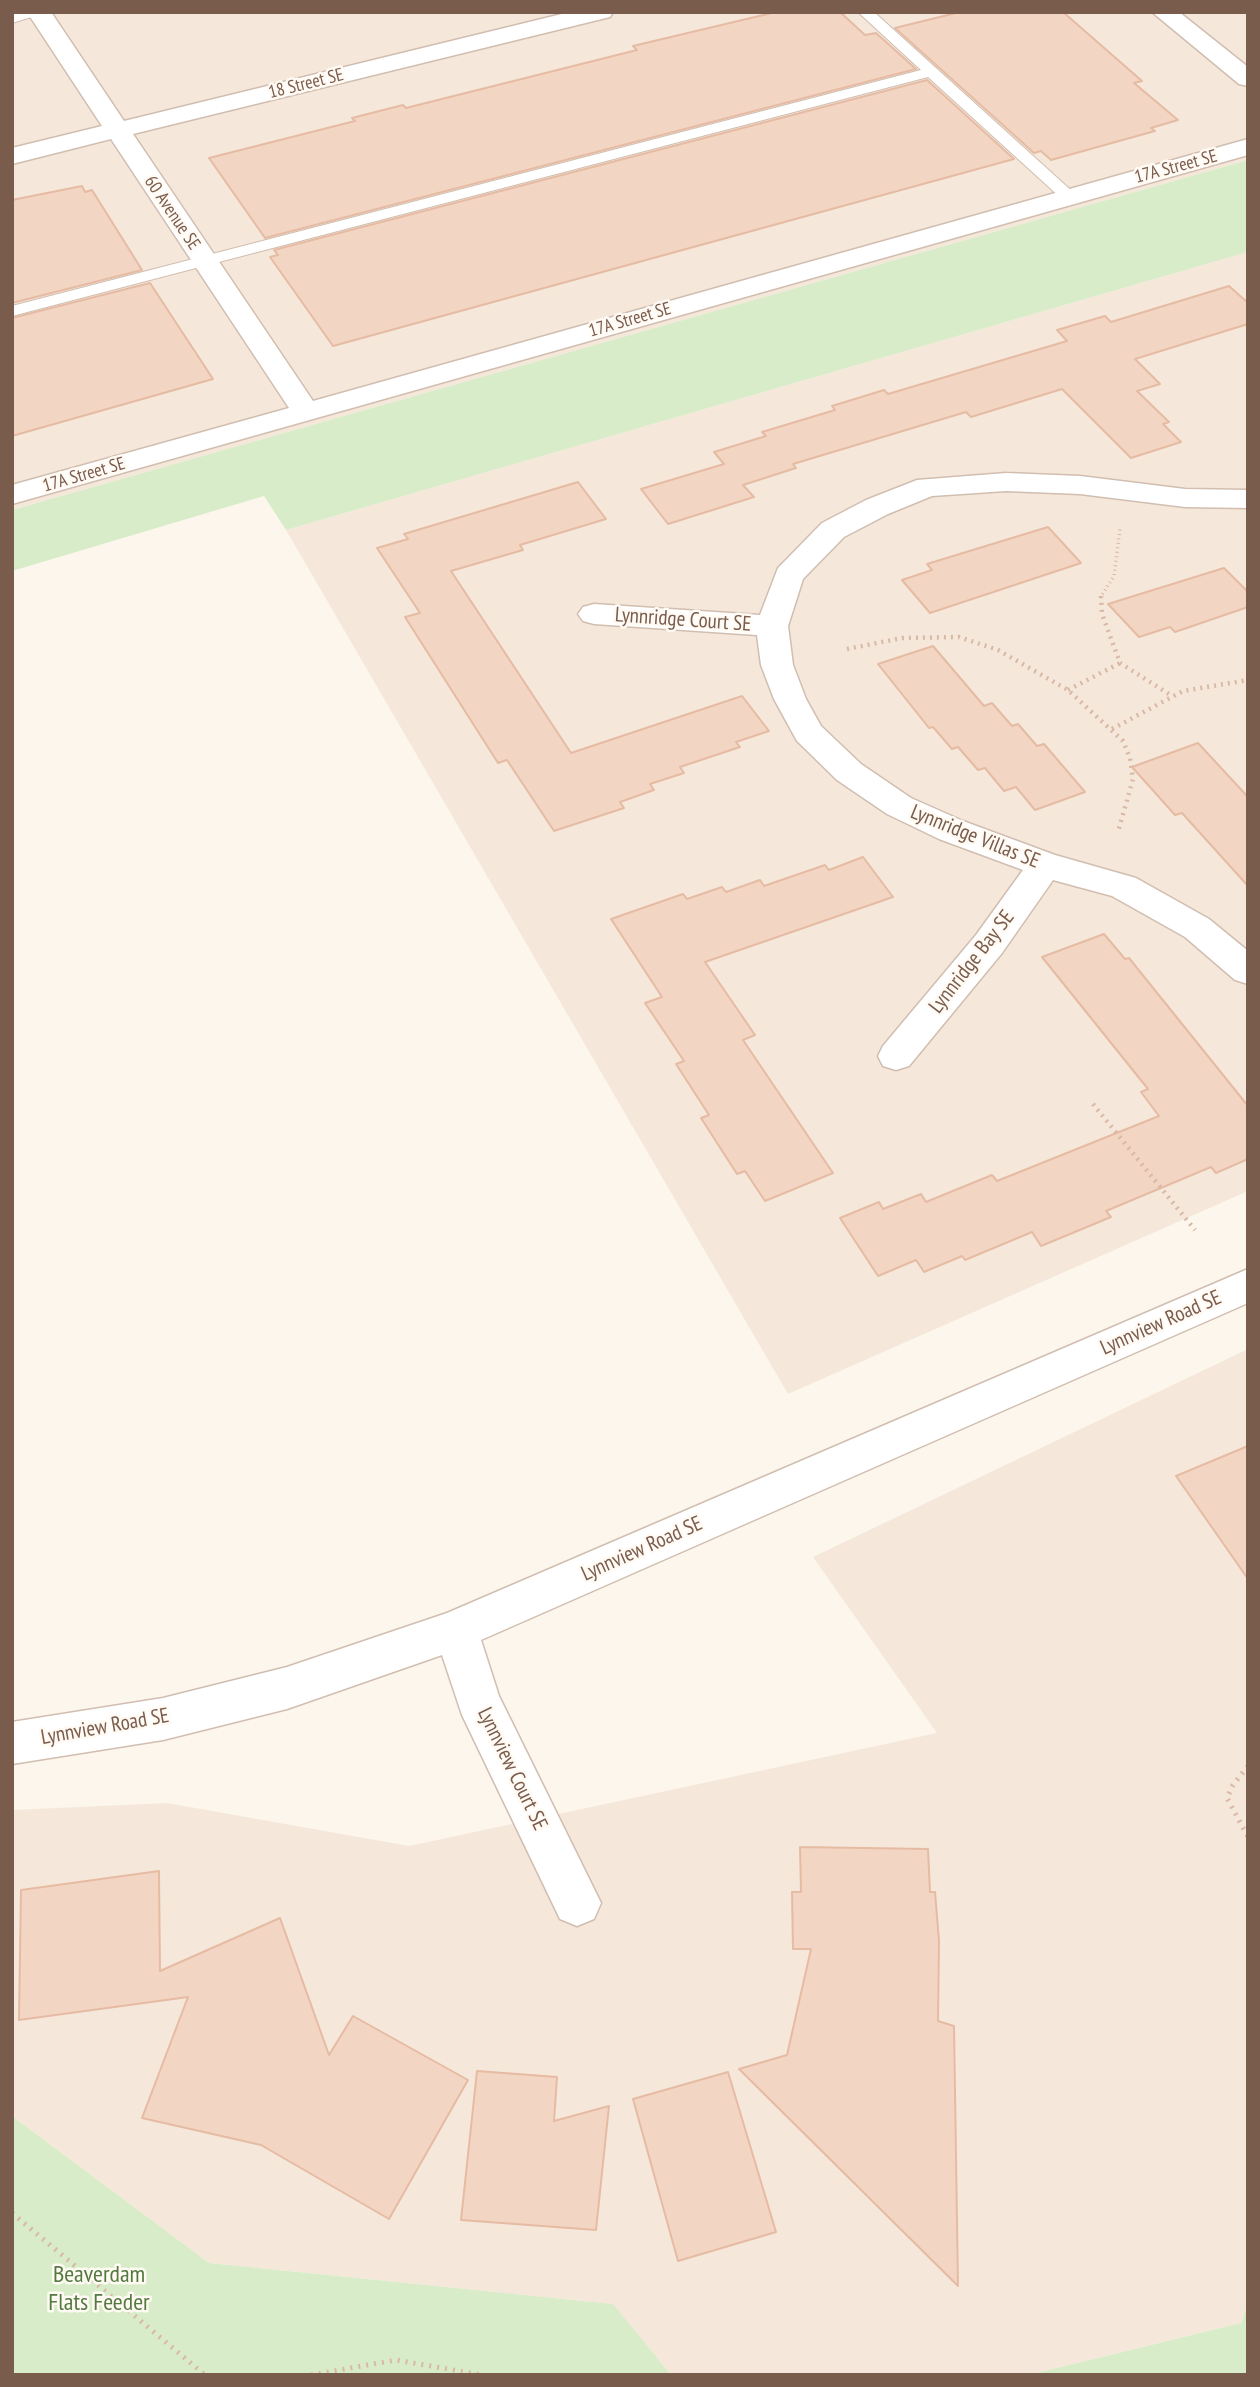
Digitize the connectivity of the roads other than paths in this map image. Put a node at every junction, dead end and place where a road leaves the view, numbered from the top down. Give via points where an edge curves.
1 (40, 12) edge
2 (601, 12) edge
3 (865, 12) edge
4 (1164, 12) edge
5 (12, 19) edge
6 (931, 72) junction
7 (1248, 79) edge
8 (117, 130) junction
9 (1248, 147) edge
10 (12, 156) edge
11 (1068, 196) junction
12 (206, 262) junction
13 (12, 311) edge
14 (306, 412) junction
15 (12, 495) edge
16 (1248, 499) edge
17 (594, 614) dead end
18 (772, 626) junction
19 (1045, 864) junction
20 (1248, 971) edge
21 (896, 1056) dead end
22 (1248, 1285) edge
23 (456, 1630) junction
24 (12, 1743) edge
25 (577, 1903) dead end

1 - 5 lane
1 - 8 street, 60 Avenue SE
2 - 8 street, 18 Street SE
3 - 6 lane
4 - 7 street
6 - 11 lane
6 - 12 lane
8 - 10 street, 18 Street SE
8 - 12 street, 60 Avenue SE
9 - 11 street, 17A Street SE
11 - 14 street, 17A Street SE
12 - 13 lane
12 - 14 street, 60 Avenue SE
14 - 15 street, 17A Street SE
16 - 18 street, Lynnridge Villas SE via 1185,498 1080,485 928,487 833,530 789,575
17 - 18 street, Lynnridge Court SE
18 - 19 street, Lynnridge Villas SE via 777,665 790,699 809,733 849,772 899,806
19 - 20 street, Lynnridge Villas SE via 1124,887 1197,928
19 - 21 street, Lynnridge Bay SE via 989,944
22 - 23 street, Lynnview Road SE
23 - 24 street, Lynnview Road SE via 287,1688 163,1719
23 - 25 street, Lynnview Court SE via 478,1700

